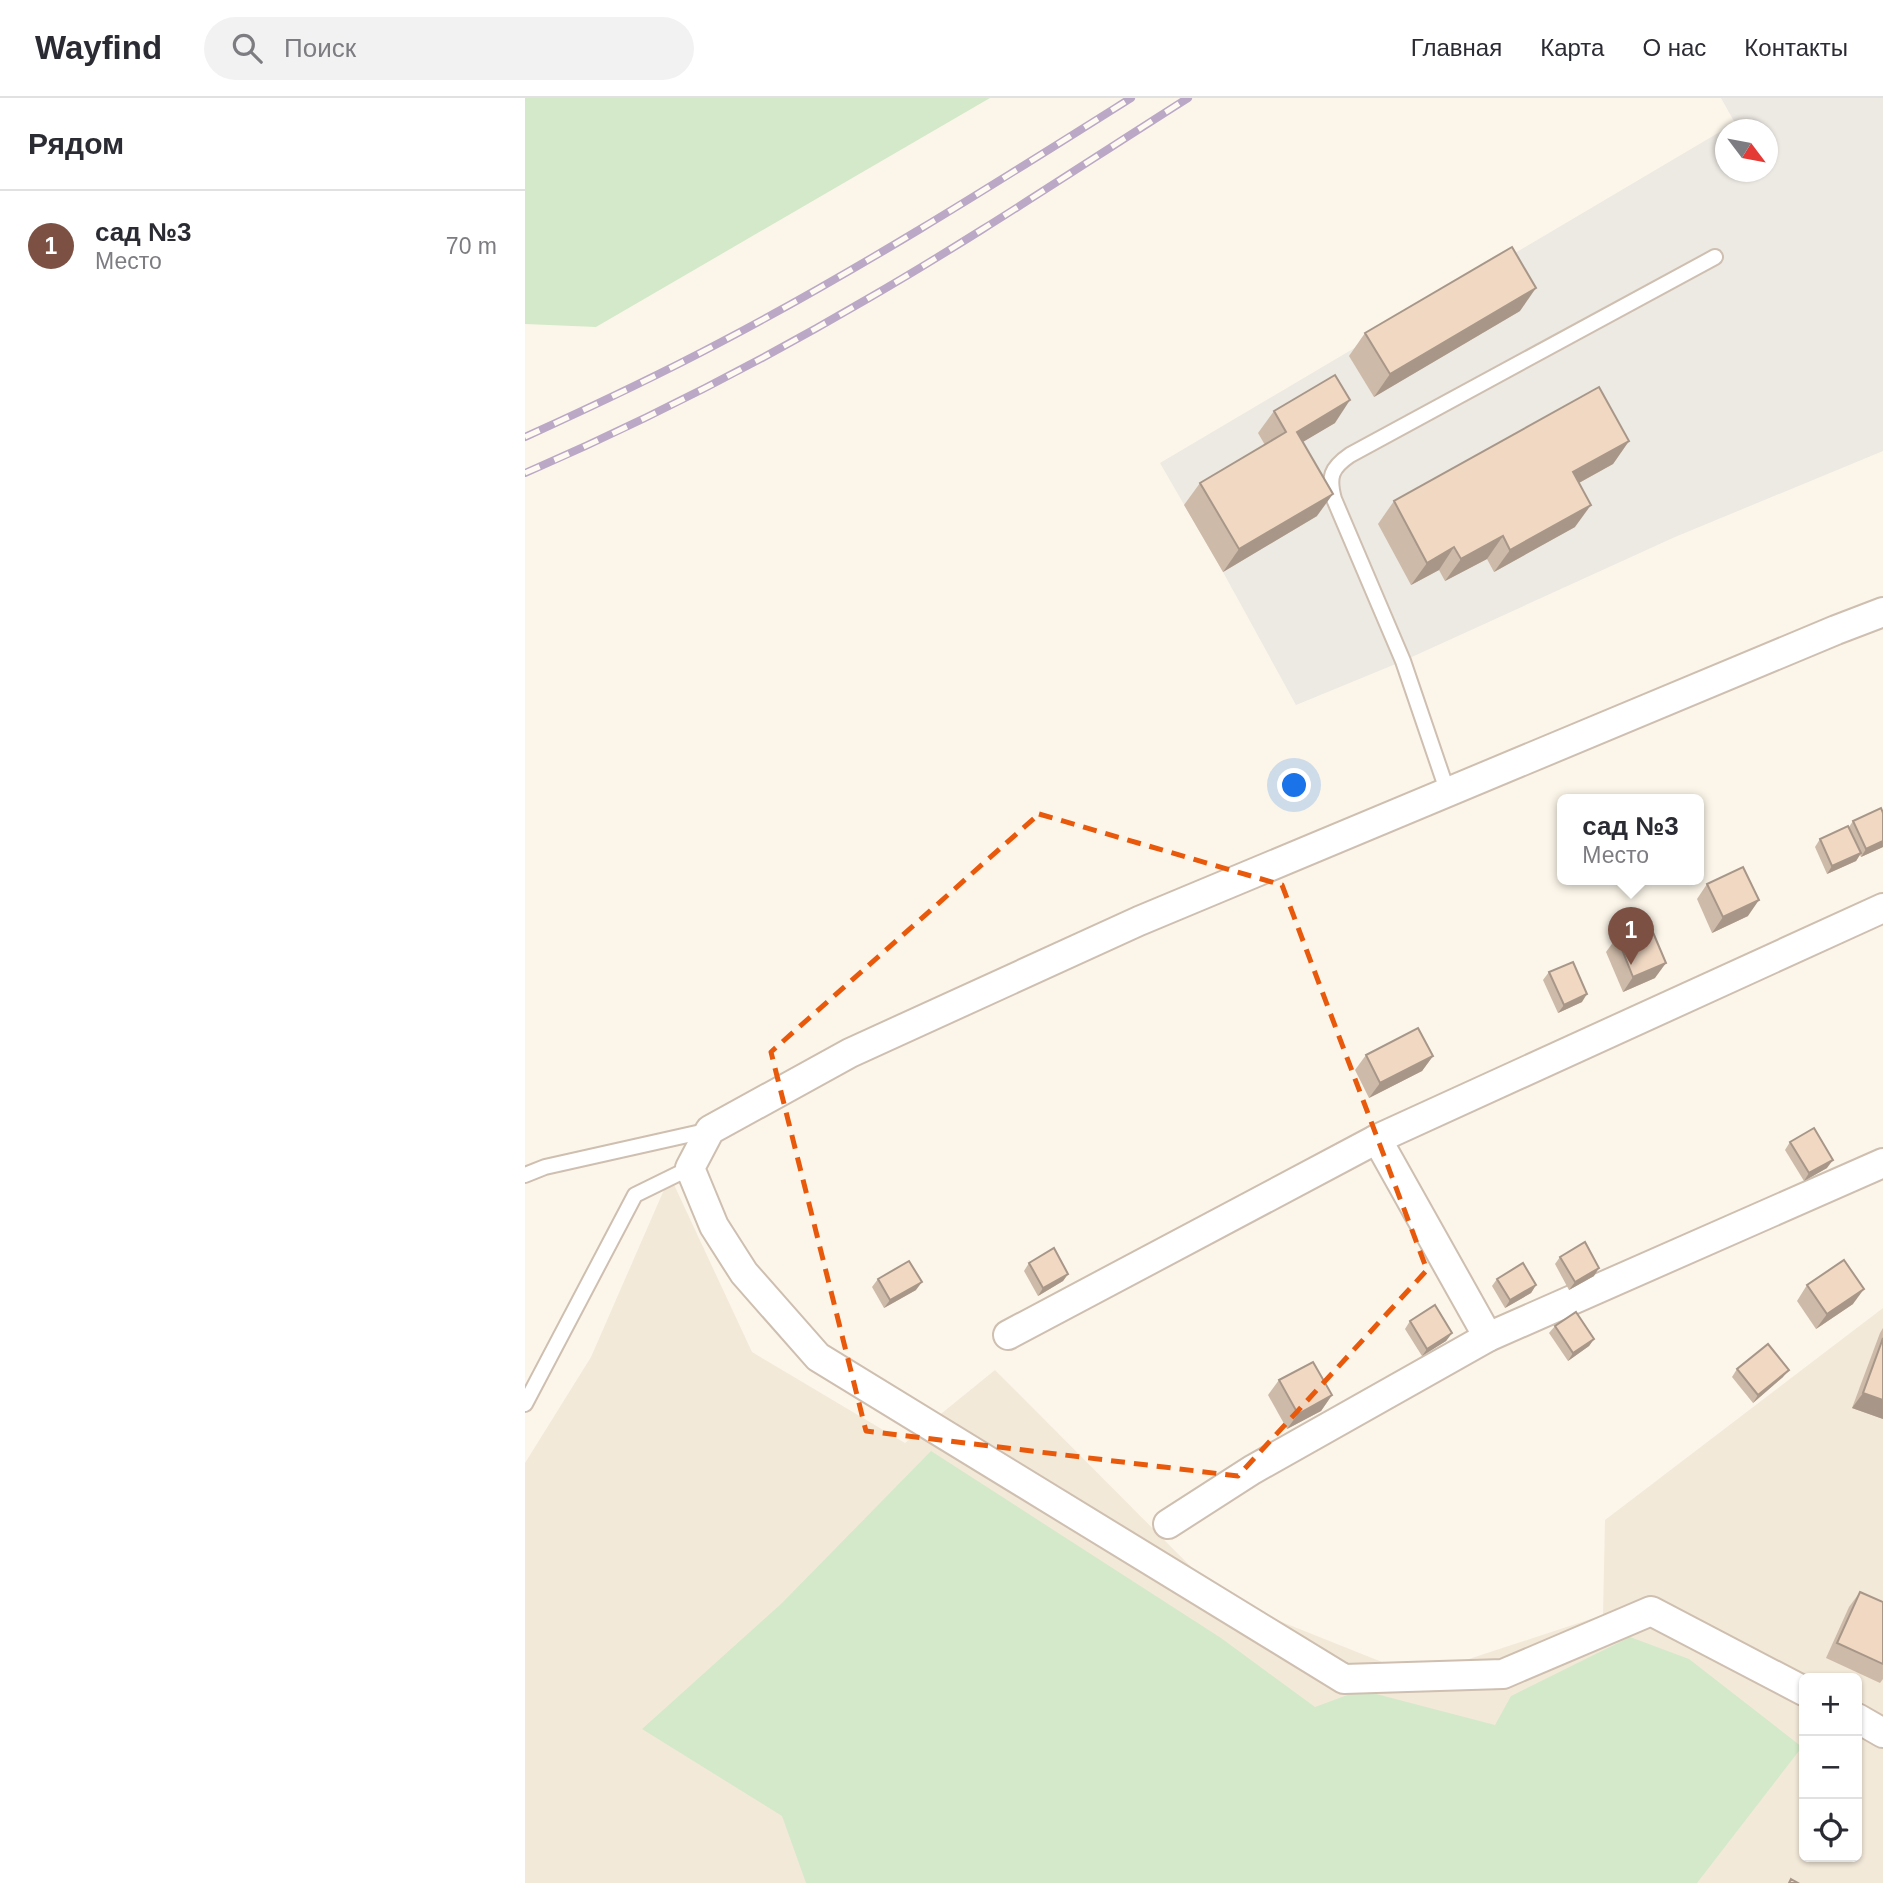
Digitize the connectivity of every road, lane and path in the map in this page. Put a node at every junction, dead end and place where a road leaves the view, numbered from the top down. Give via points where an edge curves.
1 (1714, 257) dead end
2 (1883, 612) edge
3 (1448, 793) junction
4 (1883, 908) edge
5 (710, 1130) junction
6 (1377, 1139) junction
7 (1883, 1163) edge
8 (690, 1168) junction
9 (525, 1175) edge
10 (1009, 1335) dead end
11 (1488, 1337) junction
12 (525, 1404) edge
13 (1168, 1524) dead end
14 (1799, 1687) edge
15 (1862, 1721) edge
16 (1883, 1733) edge

1 - 3 lane via 1350,455 1331,475 1334,499 1403,661
2 - 3 street
3 - 5 street via 1139,921 900,1030
4 - 6 street
5 - 8 street
5 - 9 lane
6 - 10 street
6 - 11 street
7 - 11 street
8 - 12 lane via 635,1195
8 - 14 street via 713,1226 744,1273 818,1357 1344,1679 1503,1674 1651,1611
11 - 13 street via 1252,1470
15 - 16 street

